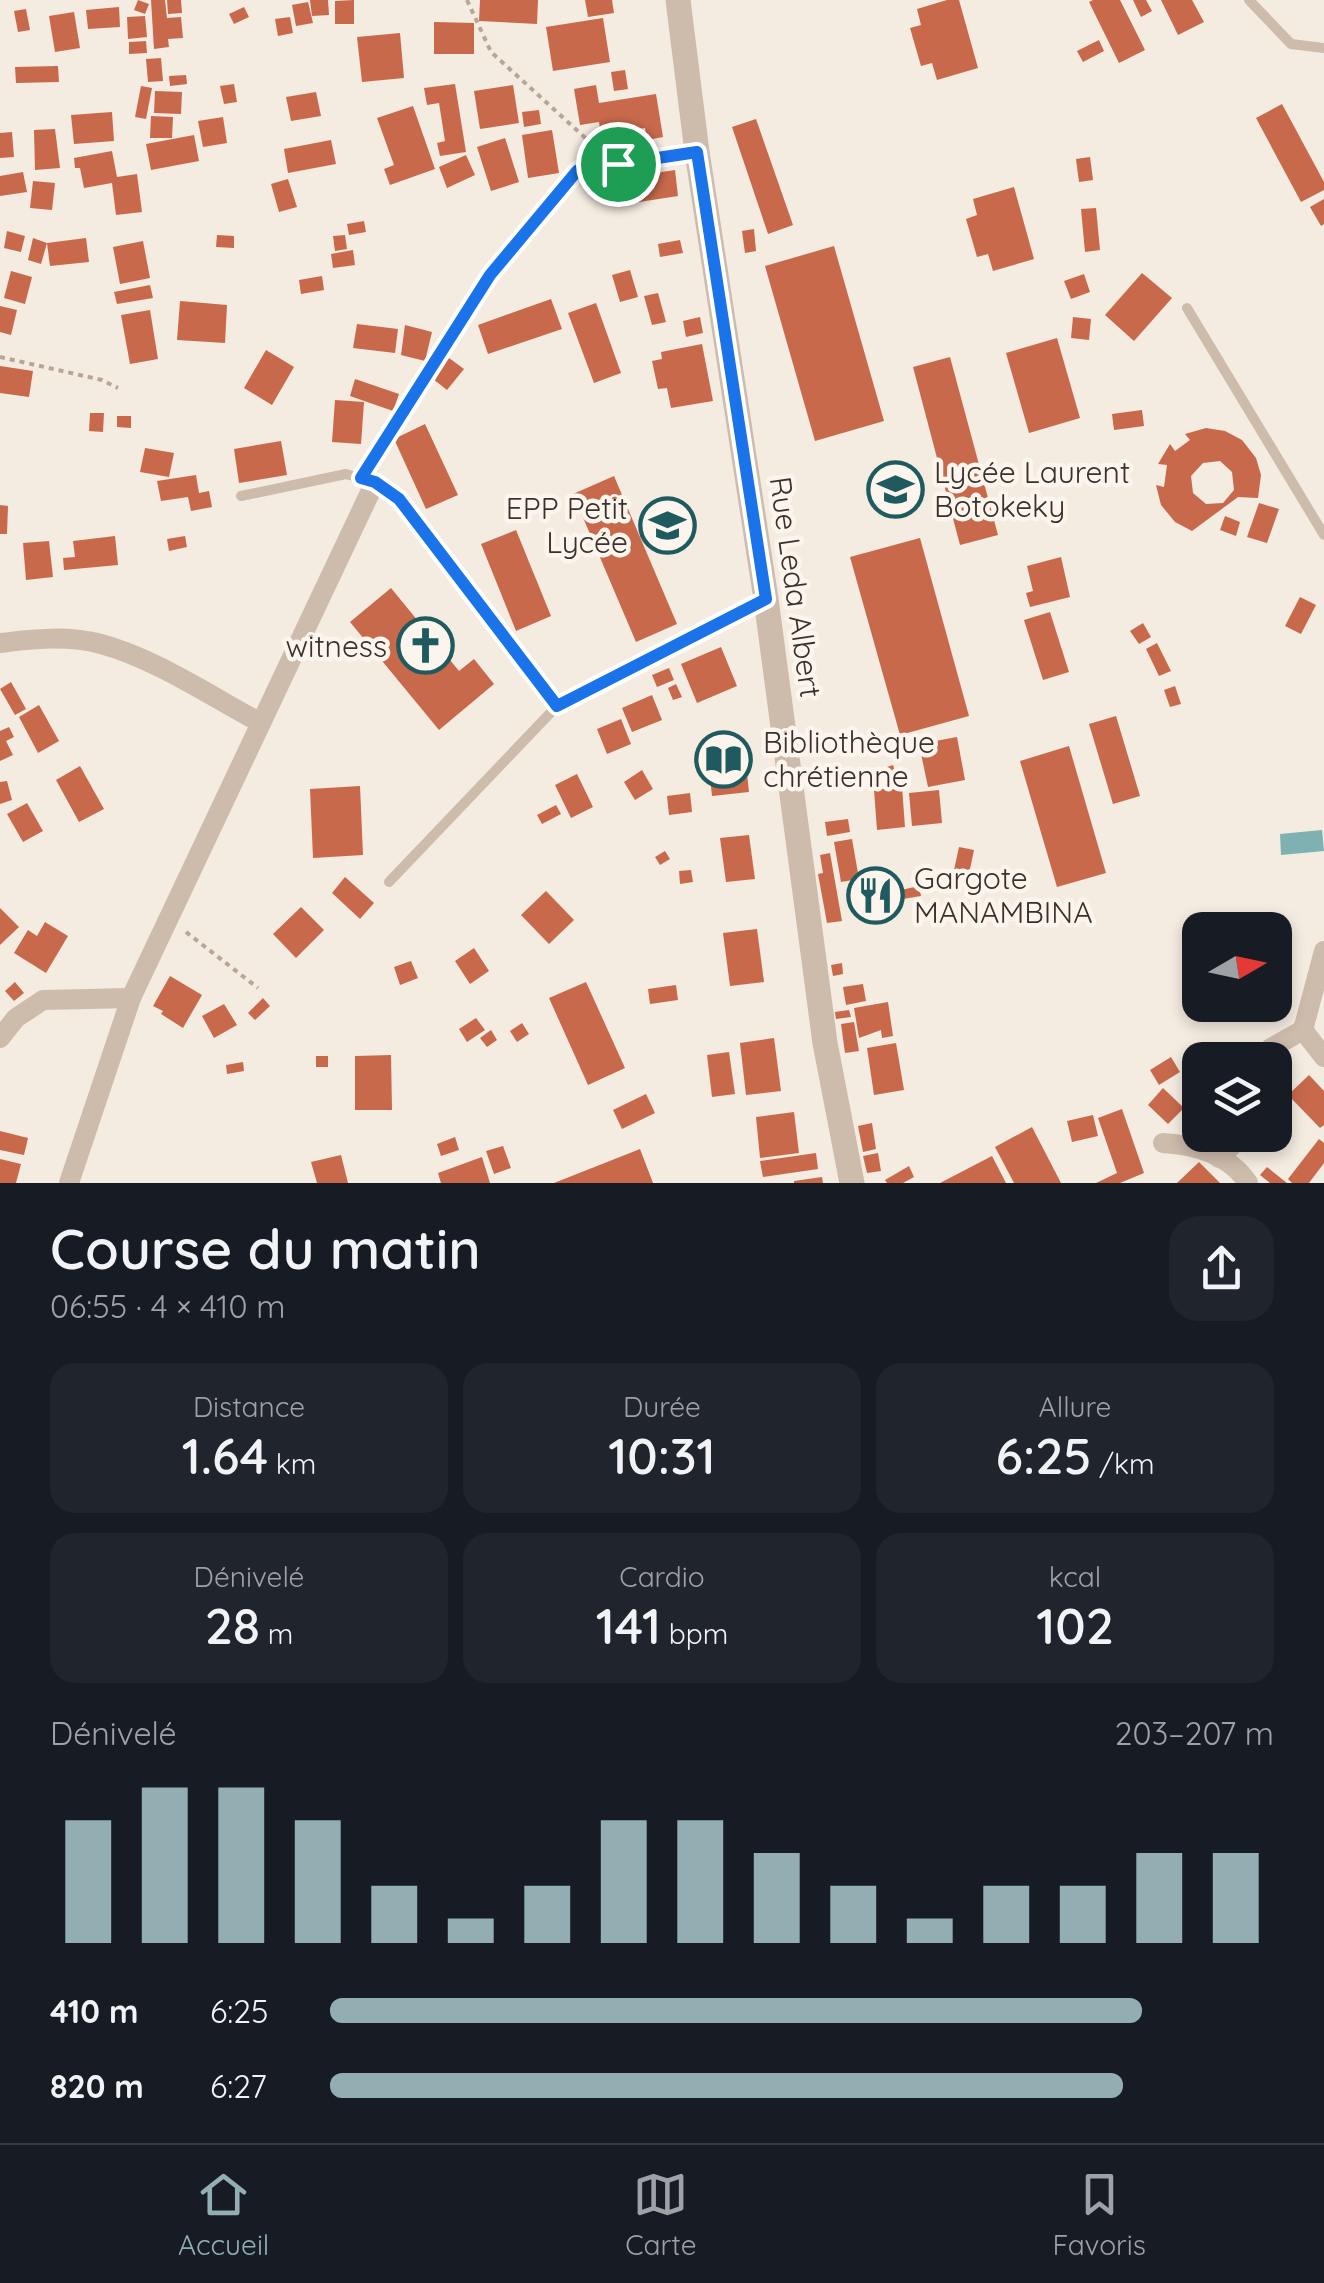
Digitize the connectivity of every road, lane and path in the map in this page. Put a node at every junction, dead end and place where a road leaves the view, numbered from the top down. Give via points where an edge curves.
1 (467, 0) edge
2 (678, 0) edge
3 (1249, 0) edge
4 (1324, 48) edge
5 (697, 152) junction
6 (603, 154) junction
7 (1187, 308) dead end
8 (0, 357) edge
9 (118, 388) dead end
10 (368, 480) junction
11 (241, 496) dead end
12 (1324, 535) edge
13 (766, 599) junction
14 (0, 643) edge
15 (557, 706) junction
16 (261, 723) junction
17 (389, 882) dead end
18 (166, 918) junction
19 (1324, 950) edge
20 (258, 988) dead end
21 (131, 998) junction
22 (1303, 1030) junction
23 (0, 1038) edge
24 (1282, 1042) edge
25 (1324, 1057) edge
26 (1164, 1142) dead end
27 (1225, 1152) edge
28 (1219, 1158) junction
29 (69, 1183) edge
30 (852, 1183) edge
31 (1248, 1183) edge

1 - 6 path via 491,52
2 - 5 street, Rue Leda Albert
3 - 4 lane via 1291,44
5 - 6 path via 618,164
5 - 13 street, Rue Leda Albert
6 - 10 path via 577,171 490,275
7 - 12 lane
8 - 9 path
10 - 11 lane via 346,474
10 - 15 lane via 399,499
10 - 16 street
13 - 15 lane
13 - 30 street, Rue Leda Albert via 825,1043
14 - 16 street via 46,637 100,644
15 - 17 lane
16 - 18 street
18 - 20 path
18 - 21 street
19 - 22 street
21 - 23 street via 44,1000
21 - 29 street
22 - 24 street
22 - 25 street
26 - 28 street via 1194,1145
27 - 28 street
28 - 31 street

